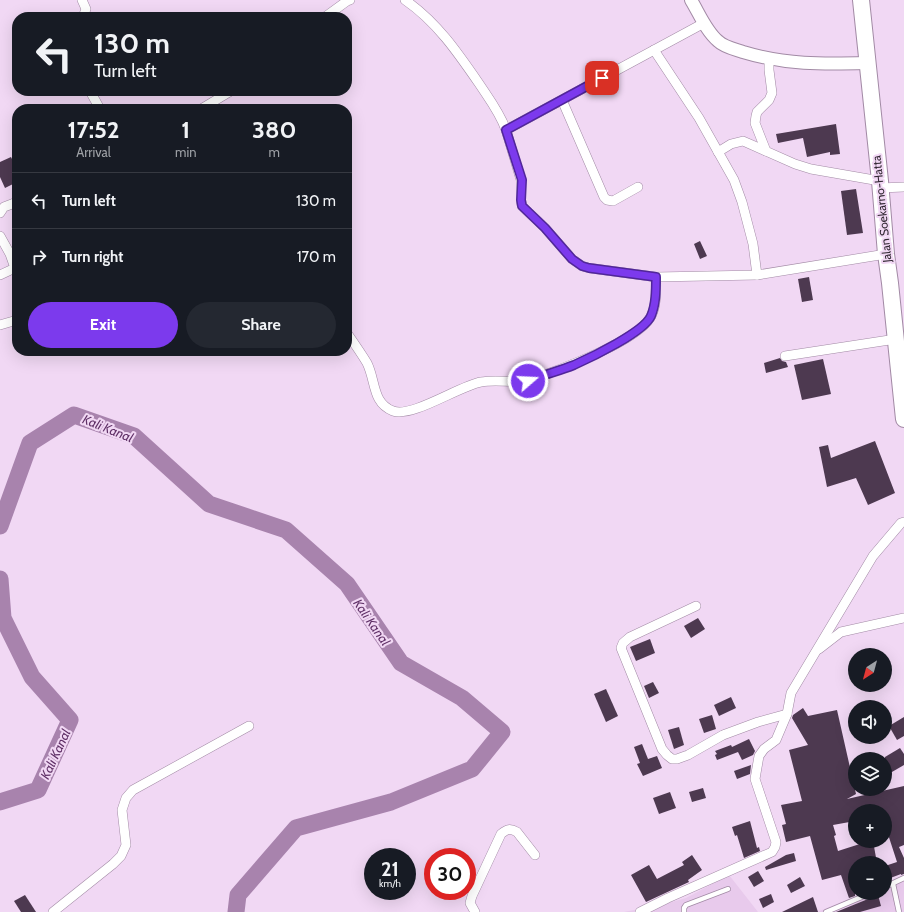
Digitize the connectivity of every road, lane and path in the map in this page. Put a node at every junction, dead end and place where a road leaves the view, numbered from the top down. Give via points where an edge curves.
1 (82, 0) edge
2 (350, 0) edge
3 (405, 0) edge
4 (691, 0) edge
5 (861, 0) edge
6 (85, 12) edge
7 (332, 12) edge
8 (704, 23) junction
9 (654, 50) junction
10 (769, 59) junction
11 (867, 63) junction
12 (223, 96) edge
13 (562, 100) junction
14 (209, 104) edge
15 (506, 130) junction
16 (766, 150) junction
17 (718, 152) junction
18 (880, 184) junction
19 (638, 187) dead end
20 (904, 187) edge
21 (12, 204) edge
22 (1, 207) edge
23 (0, 236) edge
24 (886, 254) junction
25 (12, 260) edge
26 (12, 272) edge
27 (0, 275) edge
28 (757, 275) junction
29 (656, 277) junction
30 (12, 321) edge
31 (0, 325) edge
32 (896, 339) junction
33 (352, 340) edge
34 (785, 356) dead end
35 (904, 419) edge
36 (904, 522) edge
37 (696, 606) dead end
38 (904, 618) edge
39 (813, 655) junction
40 (787, 714) junction
41 (249, 726) dead end
42 (535, 855) dead end
43 (904, 878) edge
44 (894, 884) joint
45 (728, 889) dead end
46 (854, 900) edge
47 (53, 912) edge
48 (475, 912) edge
49 (640, 912) edge
50 (684, 912) edge
51 (826, 912) edge
52 (899, 912) edge

1 - 6 street
2 - 7 street
3 - 15 street via 431,21 453,46 492,101
4 - 8 street
5 - 11 highway, Jalan Soekarno-Hatta
8 - 9 street
8 - 10 street via 718,42
9 - 13 street
9 - 17 street
10 - 11 street via 802,64
10 - 16 street via 772,93 756,116
11 - 18 highway, Jalan Soekarno-Hatta
12 - 14 street
13 - 15 street
13 - 19 street via 604,197 613,200
15 - 29 street via 522,180 522,206 572,259 589,268
16 - 17 street via 743,140
16 - 18 street via 811,169
17 - 28 street via 734,180 742,202 753,244
18 - 20 street
18 - 24 highway, Jalan Soekarno-Hatta
21 - 22 street
23 - 25 street
24 - 28 street
24 - 32 highway, Jalan Soekarno-Hatta
26 - 27 street
28 - 29 street
29 - 33 street via 656,296 651,317 632,335 574,365 528,381 481,382 412,411 396,412 387,409 381,402 375,394 367,363
30 - 31 street
32 - 34 street
32 - 35 highway, Jalan Soekarno-Hatta
36 - 39 street via 873,556
37 - 40 street via 630,637 621,648 662,749 667,755 672,759 682,757 723,735
38 - 39 street via 841,632
39 - 40 street via 791,693
40 - 49 street via 776,740 759,756 755,779 776,842 772,852
41 - 47 street via 133,790 126,798 122,810 126,845 121,856
42 - 48 street via 514,830 506,830 501,834 472,896 470,903
43 - 44 lane
44 - 52 lane
45 - 50 lane via 686,905
46 - 51 lane

